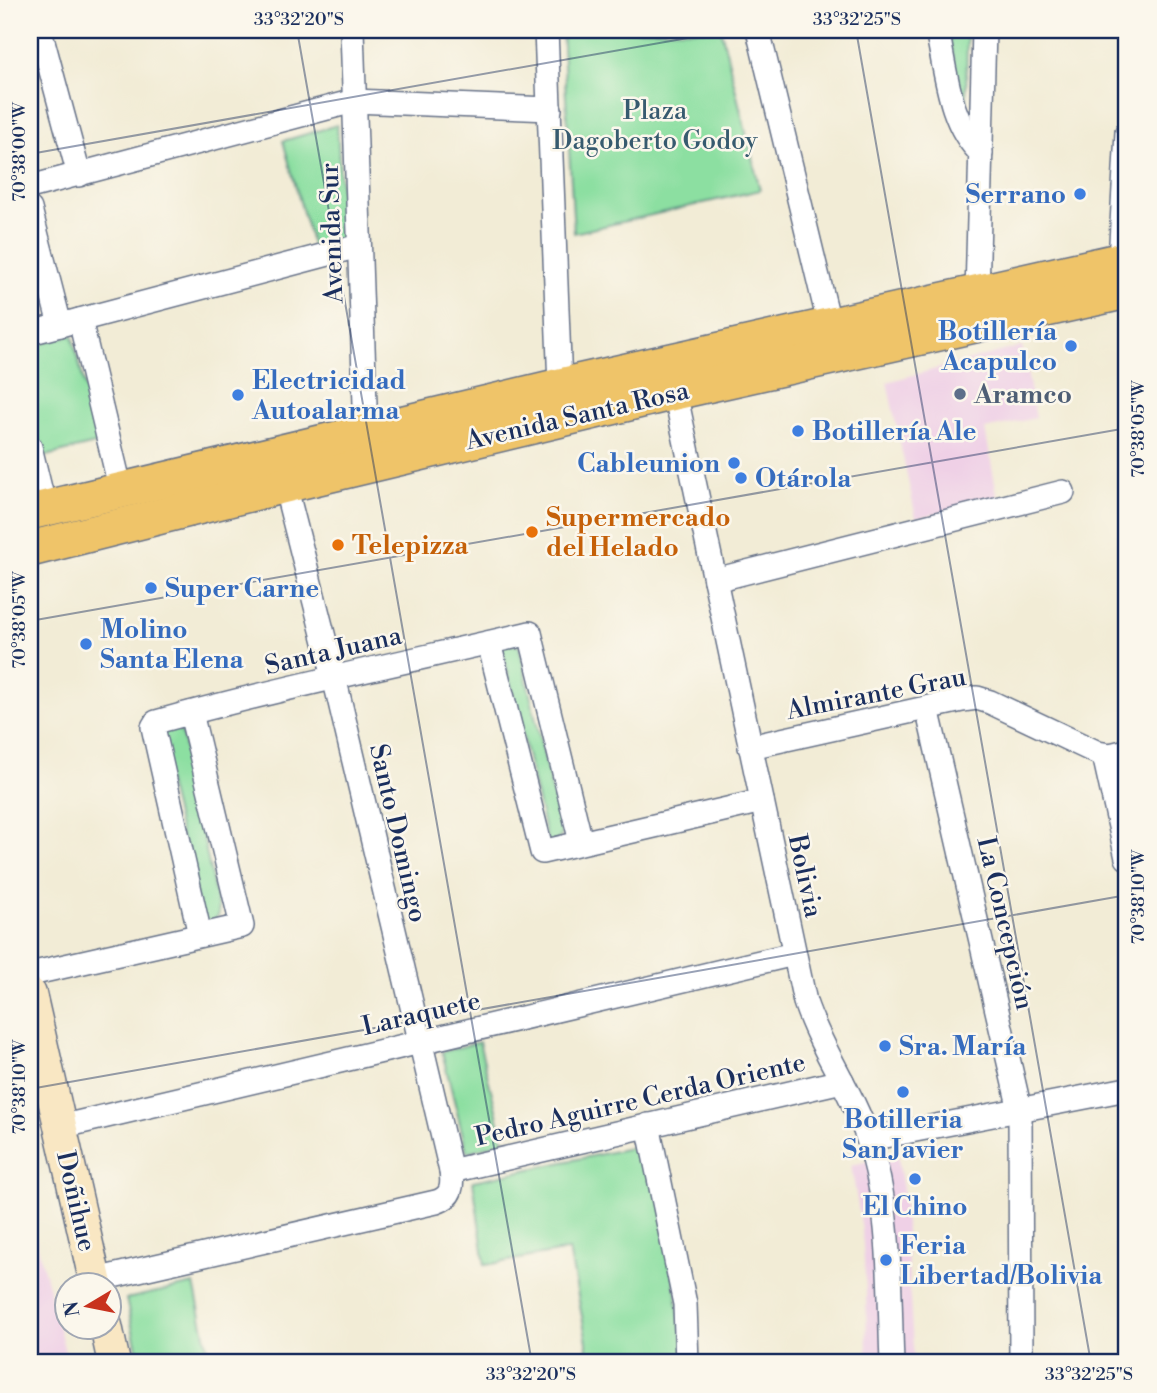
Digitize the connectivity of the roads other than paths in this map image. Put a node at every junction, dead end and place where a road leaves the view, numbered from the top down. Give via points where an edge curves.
1 (40, 30) edge
2 (352, 30) edge
3 (546, 30) edge
4 (758, 30) edge
5 (937, 30) edge
6 (984, 30) edge
7 (354, 101) junction
8 (550, 109) junction
9 (1127, 132) edge
10 (981, 153) junction
11 (79, 174) junction
12 (30, 187) edge
13 (30, 209) edge
14 (359, 246) junction
15 (1125, 270) edge
16 (977, 294) junction
17 (70, 322) junction
18 (830, 327) junction
19 (30, 333) edge
20 (560, 386) junction
21 (675, 392) junction
22 (366, 433) junction
23 (30, 447) edge
24 (285, 485) junction
25 (121, 491) junction
26 (1063, 492) dead end
27 (37, 511) edge
28 (30, 549) edge
29 (715, 580) junction
30 (489, 643) junction
31 (334, 677) junction
32 (927, 708) junction
33 (191, 713) junction
34 (750, 747) junction
35 (1127, 751) edge
36 (1104, 755) junction
37 (762, 801) junction
38 (580, 842) junction
39 (1127, 858) edge
40 (200, 935) junction
41 (794, 954) junction
42 (30, 974) edge
43 (30, 994) edge
44 (420, 1042) junction
45 (36, 1048) edge
46 (842, 1081) junction
47 (1127, 1089) edge
48 (1020, 1110) junction
49 (648, 1125) junction
50 (60, 1127) junction
51 (869, 1139) junction
52 (451, 1171) junction
53 (92, 1270) edge
54 (122, 1276) edge
55 (109, 1340) edge
56 (114, 1363) edge
57 (687, 1363) edge
58 (892, 1363) edge
59 (1021, 1363) edge

1 - 11 street
2 - 7 street, Avenida Sur
3 - 8 street
4 - 18 street
5 - 10 street via 959,125
6 - 10 street
7 - 8 street
7 - 11 street
7 - 14 street, Avenida Sur
8 - 20 street
9 - 15 street
10 - 16 street
11 - 12 street
13 - 17 street
14 - 17 street
14 - 22 street, Avenida Sur
15 - 16 main road, Avenida Santa Rosa
15 - 21 main road, Avenida Santa Rosa
16 - 18 main road, Avenida Santa Rosa
17 - 19 street
17 - 25 street
18 - 20 main road, Avenida Santa Rosa
20 - 22 main road, Avenida Santa Rosa
21 - 24 main road, Avenida Santa Rosa
21 - 29 street, Bolivia
22 - 25 main road, Avenida Santa Rosa
23 - 27 street
24 - 28 main road, Avenida Santa Rosa
24 - 31 street, Santo Domingo
25 - 27 main road, Avenida Santa Rosa
26 - 29 street
29 - 34 street, Bolivia
30 - 31 street, Santa Juana
30 - 38 street via 542,852
30 - 38 street, Santa Juana via 530,634
31 - 33 street, Santa Juana
31 - 44 street, Santo Domingo
32 - 34 street, Almirante Grau
32 - 36 street, Almirante Grau via 969,698 983,700
32 - 48 street, La Concepción
33 - 40 street, Santa Juana via 153,727
33 - 40 street via 242,926
34 - 37 street, Bolivia
35 - 36 street
36 - 39 street
37 - 38 street
37 - 41 street, Bolivia
40 - 42 street
41 - 44 street, Laraquete
41 - 46 street, Bolivia via 812,1024
43 - 45 street, Doñihue
44 - 50 street, Laraquete
44 - 52 street, Santo Domingo
45 - 50 street, Doñihue
46 - 49 street, Pedro Aguirre Cerda Oriente
46 - 51 street, Bolivia
47 - 48 street
48 - 51 street
48 - 59 street, La Concepción
49 - 52 street, Pedro Aguirre Cerda Oriente
49 - 57 street via 685,1304
50 - 53 street, Doñihue
51 - 58 street, Bolivia via 885,1219
52 - 54 street, Santo Domingo via 449,1194 436,1202
55 - 56 street

